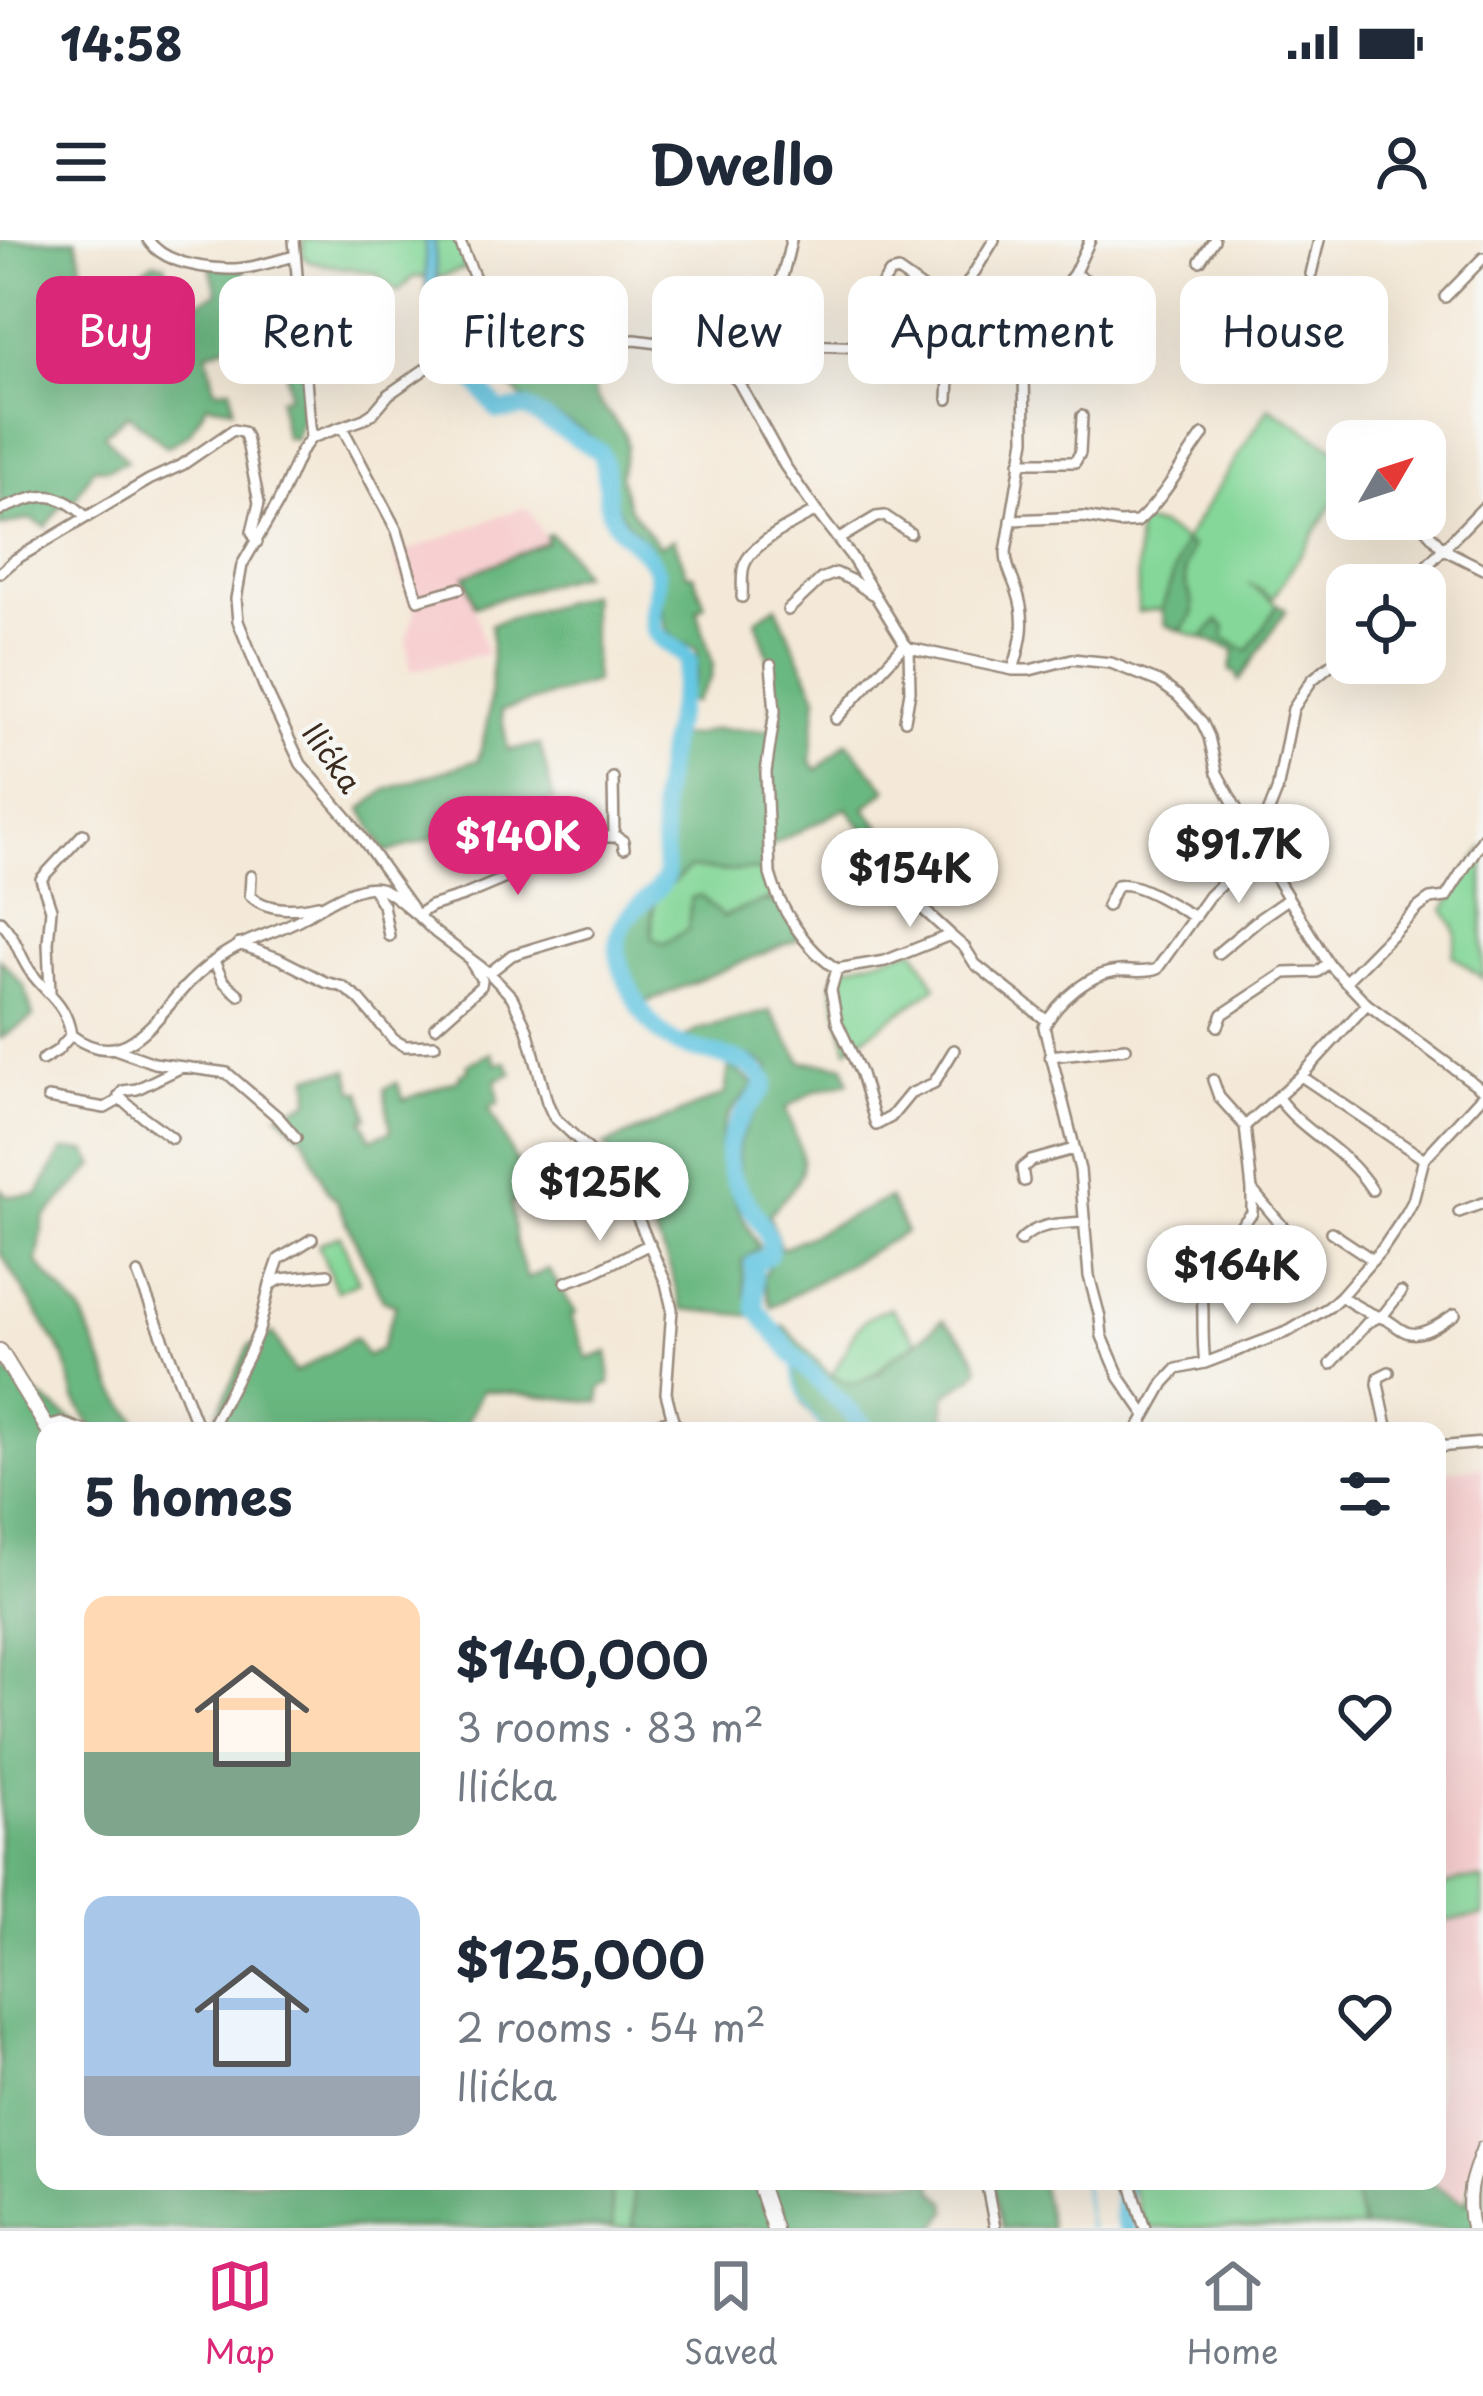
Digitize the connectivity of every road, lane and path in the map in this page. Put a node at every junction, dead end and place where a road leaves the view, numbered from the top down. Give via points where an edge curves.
1 (148, 240) edge
2 (294, 240) edge
3 (459, 240) edge
4 (791, 240) edge
5 (994, 240) edge
6 (1090, 240) edge
7 (1214, 240) edge
8 (1319, 240) edge
9 (295, 256) junction
10 (1483, 258) edge
11 (1200, 261) dead end
12 (1075, 274) joint
13 (1311, 274) dead end
14 (474, 276) edge
15 (783, 276) edge
16 (972, 276) edge
17 (1079, 276) edge
18 (1445, 298) dead end
19 (419, 373) edge
20 (740, 384) edge
21 (949, 384) edge
22 (1025, 384) edge
23 (948, 399) dead end
24 (1082, 416) dead end
25 (343, 429) junction
26 (1203, 435) dead end
27 (311, 438) junction
28 (1020, 462) junction
29 (1483, 508) edge
30 (0, 510) edge
31 (816, 511) junction
32 (86, 518) junction
33 (1011, 520) junction
34 (910, 532) dead end
35 (839, 539) junction
36 (1435, 540) edge
37 (257, 542) junction
38 (1443, 549) junction
39 (1429, 564) edge
40 (1483, 568) edge
41 (0, 573) edge
42 (460, 588) dead end
43 (742, 597) dead end
44 (880, 600) junction
45 (788, 610) dead end
46 (907, 646) junction
47 (771, 665) dead end
48 (1326, 668) edge
49 (1013, 670) junction
50 (836, 719) dead end
51 (905, 721) dead end
52 (613, 778) dead end
53 (83, 834) dead end
54 (614, 837) junction
55 (1483, 838) edge
56 (624, 848) dead end
57 (1259, 850) junction
58 (251, 877) dead end
59 (373, 888) junction
60 (901, 889) dead end
61 (1288, 899) junction
62 (333, 900) junction
63 (1107, 906) dead end
64 (417, 915) junction
65 (1195, 917) junction
66 (0, 921) edge
67 (588, 932) dead end
68 (950, 934) junction
69 (388, 936) dead end
70 (238, 944) junction
71 (1218, 953) dead end
72 (470, 959) junction
73 (214, 961) junction
74 (1328, 962) junction
75 (837, 969) junction
76 (489, 973) junction
77 (1345, 982) junction
78 (50, 993) junction
79 (239, 995) dead end
80 (1367, 1004) junction
81 (1046, 1021) junction
82 (1218, 1026) dead end
83 (435, 1027) dead end
84 (71, 1035) junction
85 (435, 1046) dead end
86 (1126, 1048) dead end
87 (115, 1049) junction
88 (954, 1050) dead end
89 (1050, 1056) junction
90 (42, 1060) dead end
91 (182, 1067) junction
92 (1300, 1076) junction
93 (1213, 1080) dead end
94 (1483, 1093) edge
95 (48, 1098) dead end
96 (1278, 1098) junction
97 (121, 1099) junction
98 (1244, 1126) junction
99 (172, 1138) dead end
100 (296, 1138) dead end
101 (1074, 1148) junction
102 (1424, 1159) junction
103 (1024, 1181) dead end
104 (1252, 1190) junction
105 (1372, 1190) dead end
106 (1483, 1204) edge
107 (1459, 1212) dead end
108 (1085, 1222) junction
109 (1331, 1232) dead end
110 (312, 1240) dead end
111 (1020, 1240) dead end
112 (1229, 1240) dead end
113 (650, 1244) junction
114 (1300, 1247) dead end
115 (1373, 1260) junction
116 (138, 1274) dead end
117 (328, 1274) dead end
118 (1201, 1280) dead end
119 (566, 1282) dead end
120 (270, 1286) junction
121 (1401, 1292) dead end
122 (1341, 1296) junction
123 (1455, 1314) dead end
124 (1377, 1317) junction
125 (0, 1351) edge
126 (1205, 1363) junction
127 (1331, 1364) dead end
128 (1389, 1372) dead end
129 (1145, 1414) junction
130 (673, 1420) joint
131 (44, 1422) edge
132 (196, 1422) edge
133 (214, 1422) edge
134 (663, 1422) edge
135 (1141, 1422) edge
136 (1386, 1422) edge
137 (1483, 1443) edge
138 (1446, 1446) edge
139 (1483, 2148) edge
140 (761, 2190) edge
141 (988, 2190) edge
142 (1133, 2190) edge
143 (774, 2228) edge
144 (995, 2228) edge
145 (1145, 2228) edge
146 (1472, 2228) edge

1 - 9 street via 170,260 228,269
2 - 9 street
3 - 14 street
4 - 15 street
5 - 16 street
6 - 12 street
7 - 11 street
8 - 13 street
9 - 27 street
10 - 18 street
12 - 17 street
19 - 25 street
20 - 31 street
21 - 23 street
22 - 28 street
24 - 28 street via 1075,462
25 - 27 street
25 - 42 street via 397,531 418,600
26 - 33 street via 1137,522
27 - 37 street, Ilićka
28 - 33 street
29 - 38 street
30 - 32 street via 46,495
31 - 35 street
31 - 43 street via 748,558
32 - 37 street via 238,429 259,502
32 - 41 street
33 - 49 street via 1006,560 1024,617
34 - 35 street via 885,516
35 - 44 street
36 - 38 street
37 - 64 street, Ilićka via 236,599 264,686 301,764
38 - 39 street
38 - 40 street
44 - 45 street via 836,573
44 - 46 street
46 - 49 street
46 - 50 street
46 - 51 street
47 - 75 street via 770,874 814,950
48 - 57 street via 1293,709
49 - 57 street via 1072,659 1111,663 1168,688 1202,722 1217,773
52 - 54 street
53 - 78 street via 41,879 51,909
54 - 56 street
54 - 64 street
55 - 77 street via 1447,897 1419,907
57 - 61 street
57 - 65 street
58 - 62 street via 250,895 272,908
59 - 62 street
59 - 64 street
59 - 69 street
60 - 68 street
61 - 71 street
61 - 74 street
62 - 70 street
63 - 65 street via 1126,883
64 - 72 street, Ilićka
65 - 81 street via 1157,969 1100,975
66 - 78 street
67 - 76 street via 512,955
68 - 75 street via 885,961
68 - 81 street
70 - 73 street
70 - 85 street via 344,987 405,1046
72 - 76 street, Ilićka
72 - 83 street via 481,986
73 - 79 street
73 - 87 street via 151,1026
74 - 77 street
74 - 82 street via 1317,972 1285,973 1223,1014
75 - 88 street via 837,1022 876,1125 939,1078
76 - 113 street, Ilićka via 520,1011 554,1117 621,1187
77 - 80 street
78 - 84 street
80 - 92 street
80 - 94 street
81 - 89 street
84 - 87 street
84 - 90 street
86 - 89 street
87 - 91 street
89 - 101 street
91 - 97 street via 123,1091
91 - 100 street via 227,1073
92 - 96 street
92 - 102 street
93 - 98 street
94 - 102 street
95 - 97 street via 105,1108
96 - 98 street
96 - 105 street via 1350,1160
97 - 99 street
98 - 104 street
101 - 103 street via 1031,1161 1022,1168
101 - 108 street
102 - 115 street via 1413,1201
104 - 112 street via 1249,1219
104 - 114 street
106 - 107 street
108 - 111 street via 1042,1226
108 - 129 street via 1102,1336
109 - 115 street
110 - 120 street via 278,1259
113 - 119 street
113 - 130 street, Ilićka via 672,1309 666,1393
115 - 122 street
116 - 132 street
117 - 120 street
118 - 126 street
120 - 133 street via 259,1330
121 - 124 street
122 - 124 street
122 - 126 street via 1289,1331
123 - 124 street via 1414,1334
124 - 127 street
125 - 131 main road
126 - 129 street via 1171,1374
128 - 136 street via 1378,1384
129 - 135 street
130 - 134 street
137 - 138 street
139 - 146 street via 1469,2187
140 - 143 main road
141 - 144 street
142 - 145 street

